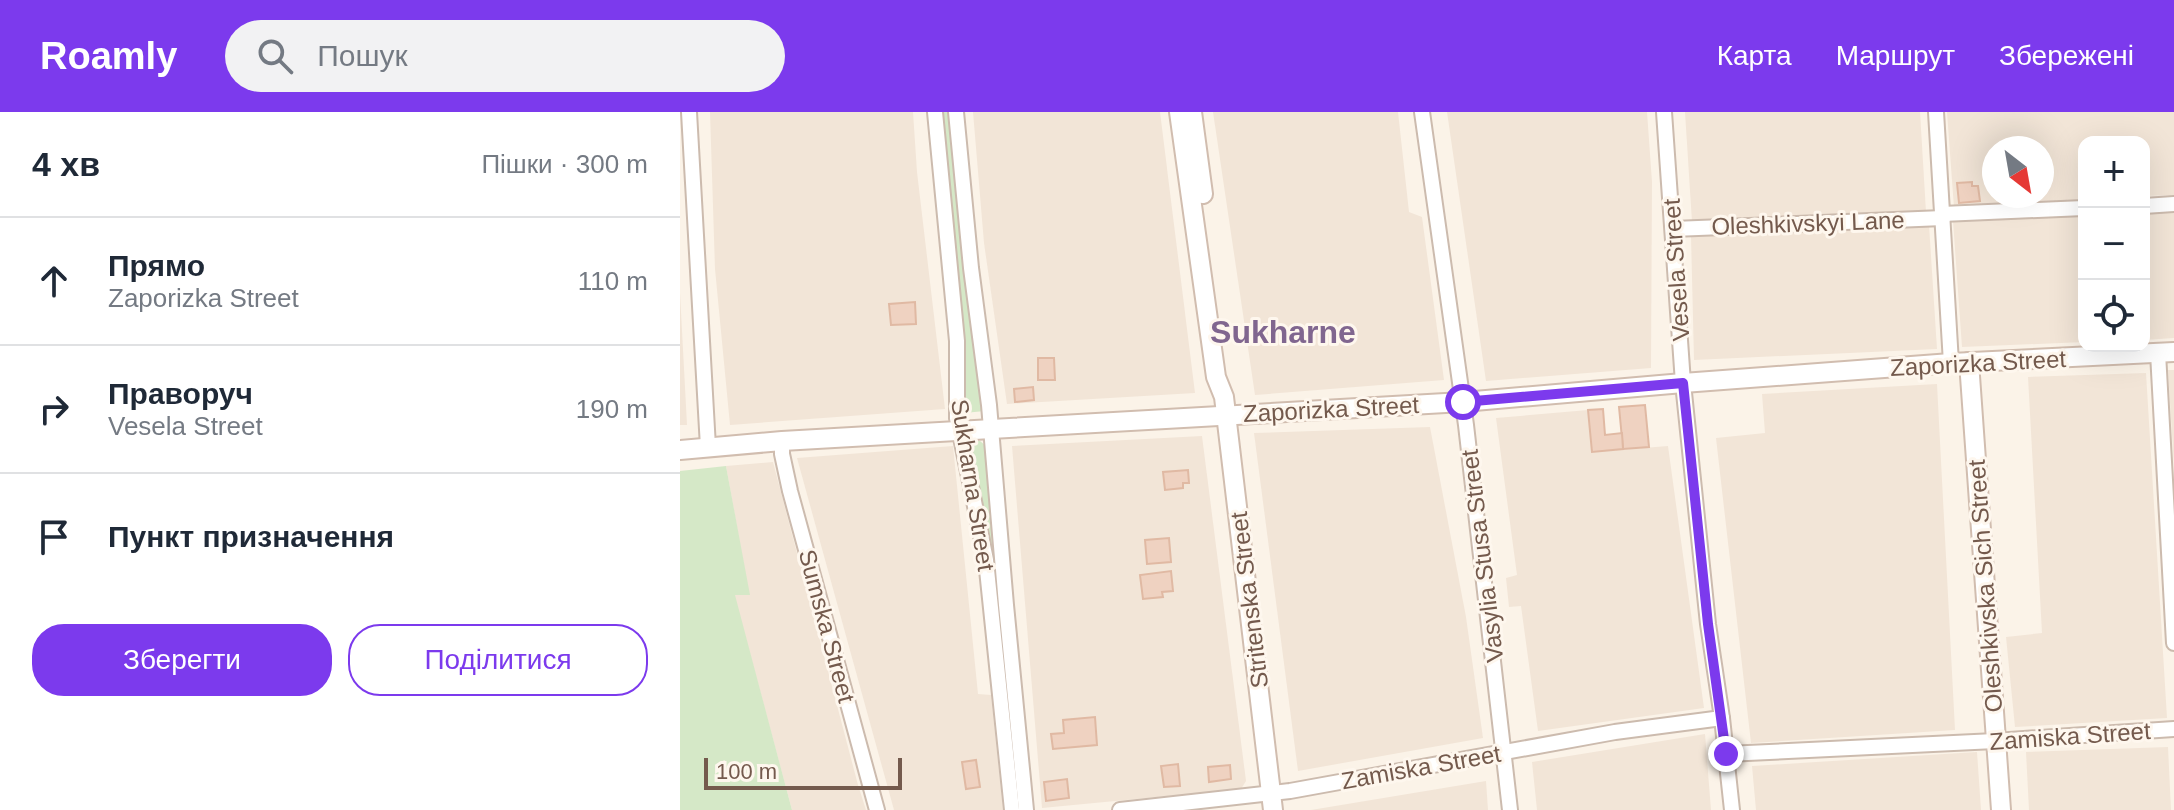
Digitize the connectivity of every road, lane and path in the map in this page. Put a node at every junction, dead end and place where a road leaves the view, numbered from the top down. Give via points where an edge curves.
1 (689, 112) edge
2 (935, 112) edge
3 (956, 112) edge
4 (1179, 112) edge
5 (1192, 112) edge
6 (1422, 112) edge
7 (1664, 112) edge
8 (1936, 112) edge
9 (2174, 204) edge
10 (2150, 206) edge
11 (2078, 208) edge
12 (1942, 216) junction
13 (1673, 229) junction
14 (2166, 352) edge
15 (1960, 363) junction
16 (1683, 383) junction
17 (1225, 401) junction
18 (1463, 402) junction
19 (991, 429) junction
20 (959, 430) junction
21 (782, 441) junction
22 (708, 447) junction
23 (680, 450) edge
24 (2174, 643) edge
25 (1722, 718) junction
26 (2174, 729) edge
27 (1995, 741) junction
28 (1505, 753) junction
29 (1726, 754) junction
30 (1272, 801) edge
31 (877, 810) edge
32 (1012, 810) edge
33 (1026, 810) edge
34 (1120, 810) edge
35 (1510, 810) edge
36 (1732, 810) edge
37 (2001, 810) edge

1 - 22 street
2 - 20 street, Sukharna Street via 957,341
3 - 19 street, Sukharna Street
4 - 17 street, Stritenska Street via 1216,377
5 - 17 street, Stritenska Street via 1227,376
6 - 18 street, Vasylia Stusa Street
7 - 13 street, Vesela Street
8 - 12 street, Oleshkivska Sich Street
9 - 10 street
11 - 12 street, Oleshkivskyi Lane
12 - 13 street, Oleshkivskyi Lane
12 - 15 street, Oleshkivska Sich Street
13 - 16 street, Vesela Street
14 - 15 street, Zaporizka Street
14 - 24 street
15 - 16 street, Zaporizka Street
15 - 27 street, Oleshkivska Sich Street
16 - 18 street, Zaporizka Street
16 - 25 street, Vesela Street
17 - 18 street, Zaporizka Street
17 - 19 street, Zaporizka Street
17 - 30 street, Stritenska Street
18 - 28 street, Vasylia Stusa Street
19 - 20 street, Zaporizka Street
19 - 33 street, Sukharna Street
20 - 21 street, Zaporizka Street
20 - 32 street, Sukharna Street via 986,560
21 - 22 street, Zaporizka Street
21 - 31 street, Sumska Street via 790,491
22 - 23 street, Zaporizka Street
25 - 28 street, Zamiska Street
25 - 29 street, Vesela Street
26 - 27 street, Zamiska Street
27 - 29 street, Zamiska Street
27 - 37 street, Oleshkivska Sich Street
28 - 30 street, Zamiska Street
28 - 35 street, Vasylia Stusa Street
29 - 36 street, Vesela Street
30 - 34 street, Zamiska Street

